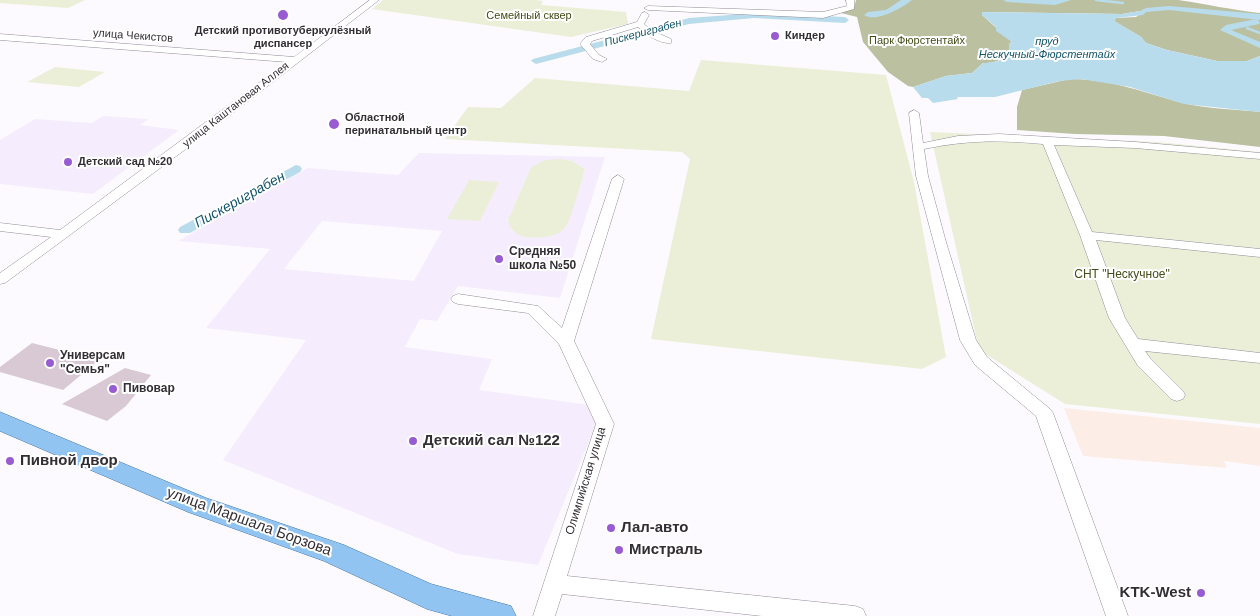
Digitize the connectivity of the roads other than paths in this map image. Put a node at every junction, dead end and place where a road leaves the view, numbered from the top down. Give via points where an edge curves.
1 (375, 0) edge
2 (850, 0) edge
3 (649, 4) edge
4 (644, 29) junction
5 (0, 37) edge
6 (668, 40) dead end
7 (602, 59) dead end
8 (294, 60) junction
9 (914, 113) dead end
10 (1047, 141) junction
11 (920, 147) junction
12 (1260, 156) edge
13 (618, 179) dead end
14 (0, 228) edge
15 (62, 234) junction
16 (1086, 235) junction
17 (1260, 253) edge
18 (0, 280) edge
19 (458, 299) dead end
20 (566, 341) junction
21 (1133, 344) junction
22 (1260, 358) edge
23 (1177, 395) dead end
24 (0, 421) edge
25 (554, 584) junction
26 (501, 616) edge
27 (544, 616) edge
28 (855, 616) edge
29 (1117, 616) edge

1 - 8 street, улица Каштановая Аллея
2 - 3 street via 851,7 822,15
3 - 4 street
4 - 6 street
4 - 7 street via 589,39 587,46
5 - 8 street, улица Чекистов
8 - 15 street, улица Каштановая Аллея
9 - 11 street
10 - 11 street via 999,137 958,139
10 - 12 street
10 - 16 street
11 - 29 street via 922,176 968,340 981,361 1044,413
13 - 20 street
14 - 15 street
15 - 18 street, улица Каштановая Аллея
16 - 17 street
16 - 21 street via 1117,318
19 - 20 street via 533,309
20 - 25 street, Олимпийская улица via 605,424
21 - 22 street
21 - 23 street via 1144,362
24 - 26 main road, улица Маршала Борзова via 197,505 334,554 427,596
25 - 27 street, Олимпийская улица
25 - 28 street

